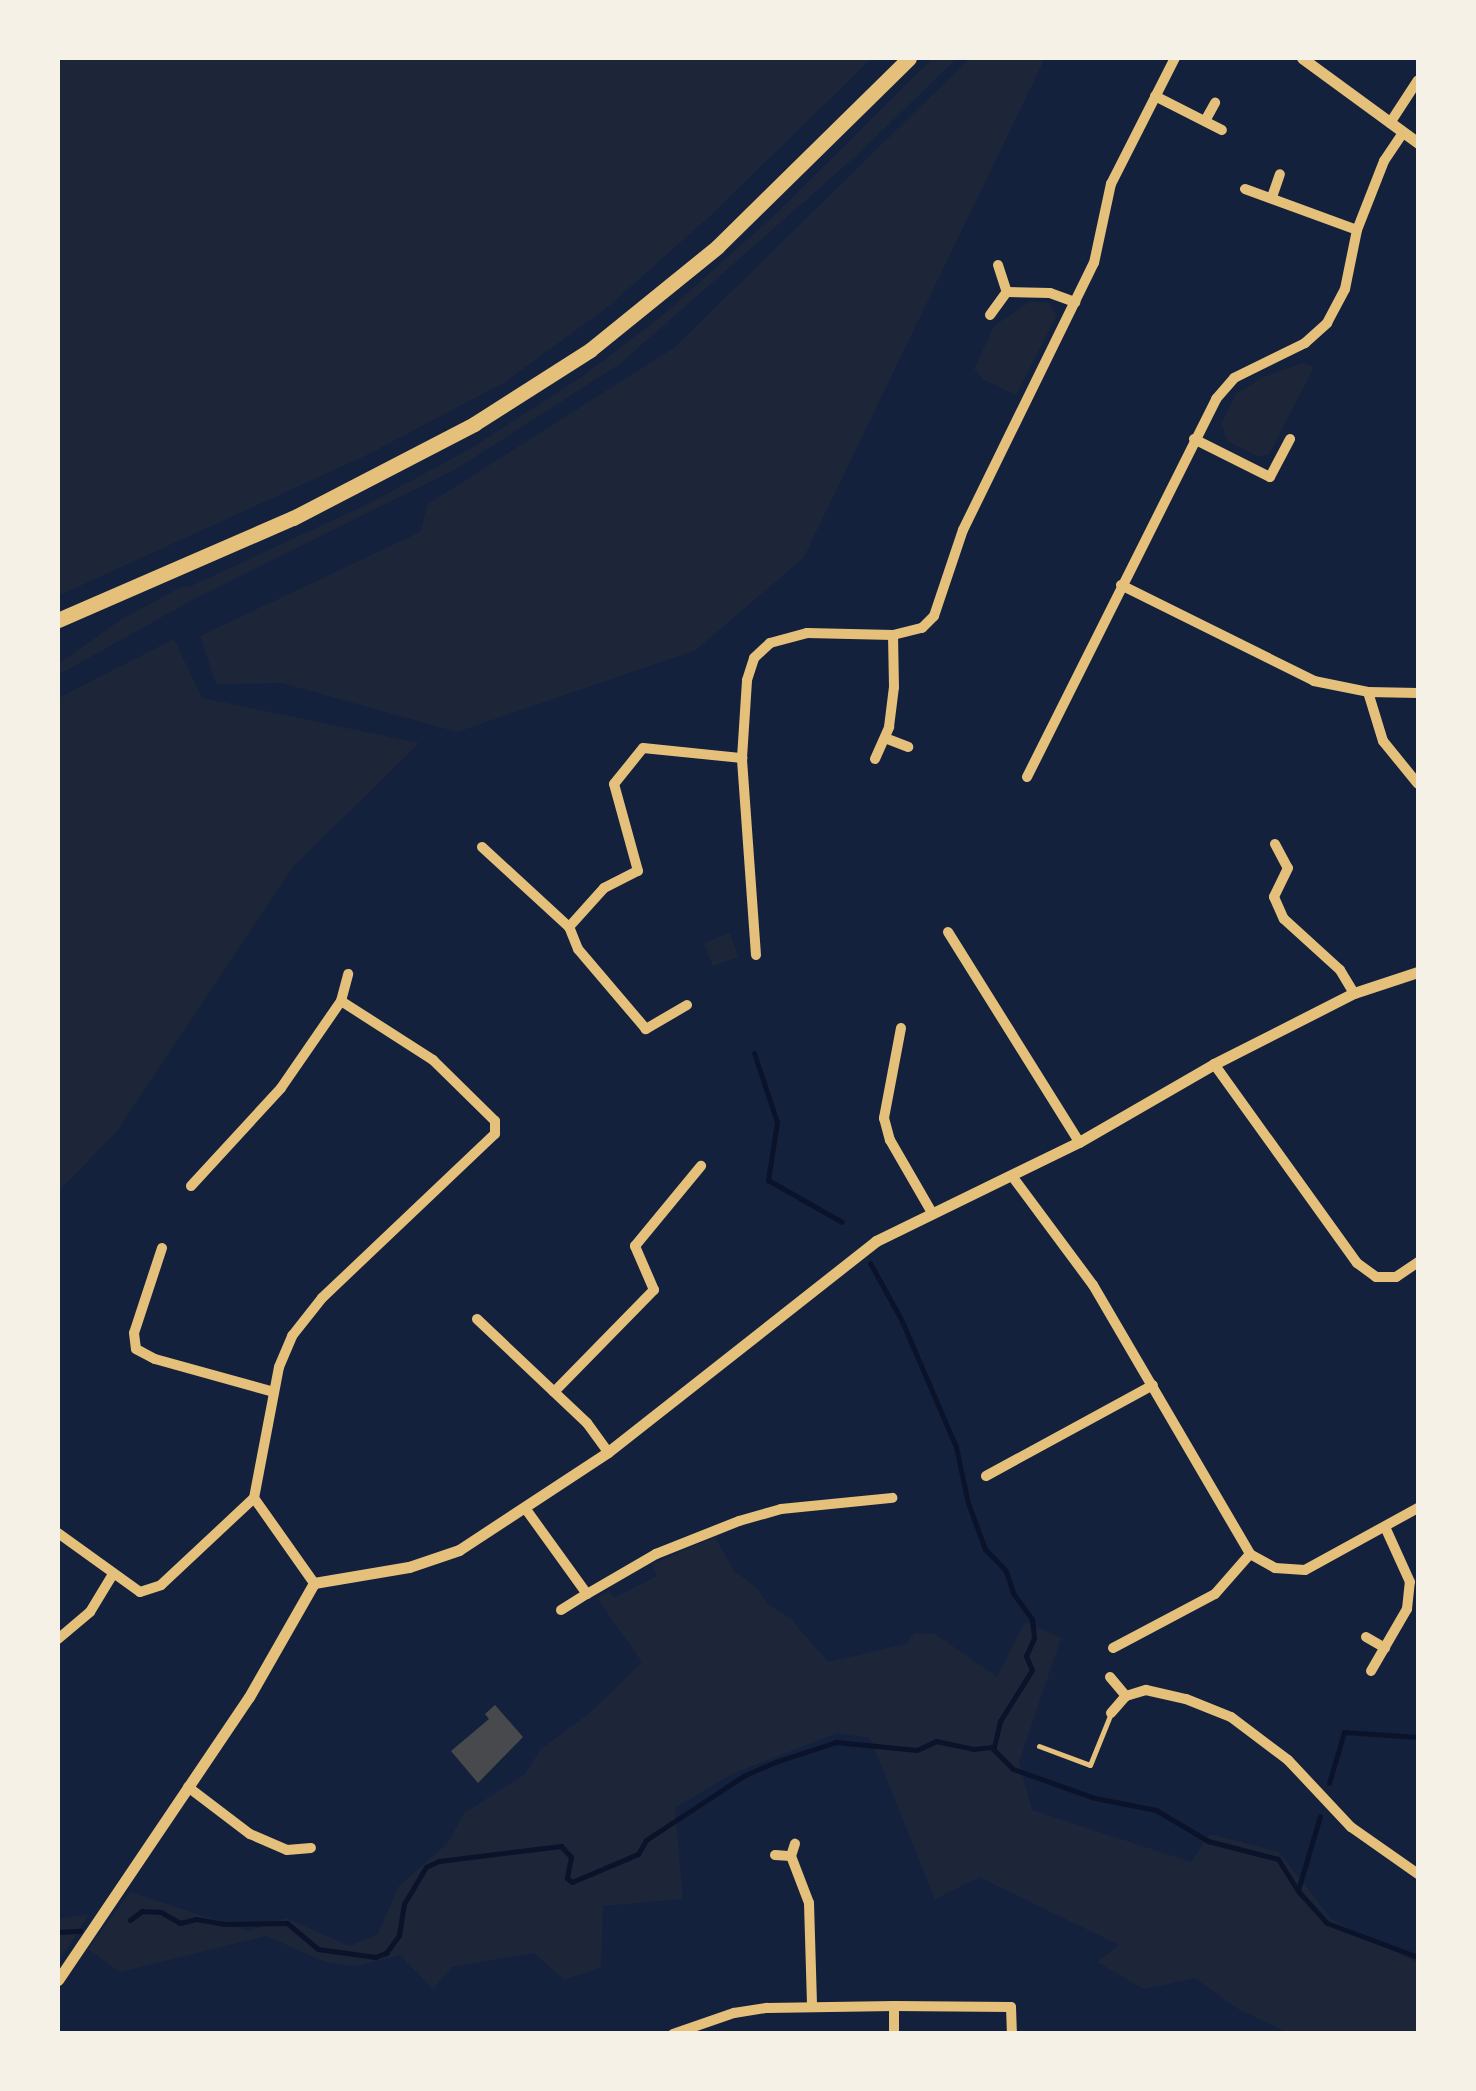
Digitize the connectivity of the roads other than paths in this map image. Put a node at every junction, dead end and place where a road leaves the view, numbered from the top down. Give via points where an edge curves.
1 (909, 58) edge
2 (1174, 58) edge
3 (1302, 58) edge
4 (1418, 80) edge
5 (1156, 96) junction
6 (1215, 103) dead end
7 (1205, 121) junction
8 (1390, 123) junction
9 (1222, 130) dead end
10 (1402, 132) junction
11 (1418, 143) edge
12 (1280, 174) dead end
13 (1245, 188) dead end
14 (1272, 197) junction
15 (1357, 230) junction
16 (998, 265) dead end
17 (1007, 292) junction
18 (1075, 302) junction
19 (990, 315) dead end
20 (1194, 439) junction
21 (1290, 439) dead end
22 (1121, 585) junction
23 (58, 620) edge
24 (893, 635) junction
25 (1368, 692) junction
26 (1418, 693) edge
27 (885, 738) junction
28 (908, 748) dead end
29 (742, 758) junction
30 (875, 759) dead end
31 (1027, 777) dead end
32 (1418, 784) edge
33 (1274, 844) dead end
34 (482, 847) dead end
35 (569, 927) junction
36 (948, 932) dead end
37 (756, 955) dead end
38 (1418, 972) edge
39 (348, 974) dead end
40 (1354, 993) junction
41 (340, 1001) junction
42 (686, 1005) dead end
43 (901, 1028) dead end
44 (1214, 1064) junction
45 (1079, 1142) junction
46 (700, 1166) dead end
47 (1012, 1176) junction
48 (191, 1186) dead end
49 (931, 1211) junction
50 (162, 1248) dead end
51 (1418, 1262) edge
52 (477, 1319) dead end
53 (1153, 1385) junction
54 (274, 1392) junction
55 (554, 1392) junction
56 (608, 1452) junction
57 (986, 1476) dead end
58 (254, 1498) junction
59 (892, 1498) dead end
60 (525, 1508) junction
61 (1418, 1508) edge
62 (1384, 1527) junction
63 (58, 1533) edge
64 (1250, 1554) junction
65 (113, 1574) junction
66 (314, 1583) junction
67 (587, 1594) junction
68 (561, 1610) dead end
69 (1366, 1637) dead end
70 (58, 1639) edge
71 (1113, 1648) dead end
72 (1385, 1648) junction
73 (1370, 1671) dead end
74 (1110, 1677) dead end
75 (1126, 1696) junction
76 (1112, 1713) joint
77 (1038, 1746) dead end
78 (188, 1786) junction
79 (795, 1844) dead end
80 (311, 1848) dead end
81 (775, 1855) dead end
82 (791, 1856) junction
83 (1418, 1874) edge
84 (58, 1980) edge
85 (812, 2006) junction
86 (894, 2006) junction
87 (1012, 2032) edge
88 (672, 2034) edge
89 (894, 2034) edge

1 - 23 highway via 718,247 590,350 474,424 294,518
2 - 5 street
3 - 8 street
4 - 8 street
5 - 7 street
5 - 18 street via 1111,184 1094,263
6 - 7 street
7 - 9 street
8 - 10 street
10 - 11 street
10 - 15 street
12 - 14 street
13 - 14 street
14 - 15 street
15 - 20 street via 1344,289 1327,323 1304,344 1234,378
16 - 17 street
17 - 18 street via 1050,293
17 - 19 street
18 - 24 street via 963,530 934,616 922,628
20 - 21 street via 1270,478
20 - 22 street
22 - 25 street via 1314,681
22 - 31 street
24 - 27 street via 894,687
24 - 29 street via 807,633 770,643 754,658 747,680
25 - 26 street
25 - 32 street via 1382,741
27 - 28 street
27 - 30 street
29 - 35 street via 643,748 614,784 638,871 604,888
29 - 37 street
33 - 40 street via 1288,868 1274,897 1284,919 1340,970
34 - 35 street
35 - 42 street via 578,949 646,1029
36 - 45 street
38 - 40 street
39 - 41 street
40 - 44 street
41 - 48 street via 281,1088
41 - 54 street via 433,1060 495,1121 495,1134 314,1307 292,1336
43 - 49 street via 884,1118
44 - 45 street
44 - 51 street via 1357,1263 1376,1277 1396,1277
45 - 47 street
46 - 55 street via 635,1246 654,1290
47 - 49 street
47 - 53 street via 1093,1285
49 - 56 street via 876,1241
50 - 54 street via 134,1333 136,1349
52 - 55 street
53 - 57 street
53 - 64 street
54 - 58 street
55 - 56 street
56 - 60 street
58 - 65 street via 162,1585 140,1592
58 - 66 street
59 - 67 street via 780,1509 739,1521 656,1554
60 - 66 street via 460,1550
60 - 67 street
61 - 62 street
62 - 64 street via 1306,1570 1275,1568
62 - 72 street via 1410,1582 1407,1608
63 - 65 street
64 - 71 street via 1215,1594
65 - 70 street via 90,1612
66 - 78 street
67 - 68 street
69 - 72 street
72 - 73 street
74 - 75 street
75 - 76 street
75 - 83 street via 1146,1690 1231,1717 1288,1760 1350,1827
76 - 77 lane via 1090,1764
78 - 80 street via 250,1834 287,1850
78 - 84 street
79 - 82 street
81 - 82 street
82 - 85 street via 808,1903
85 - 86 street
85 - 88 street via 734,2013
86 - 87 street via 1012,2007
86 - 89 street

